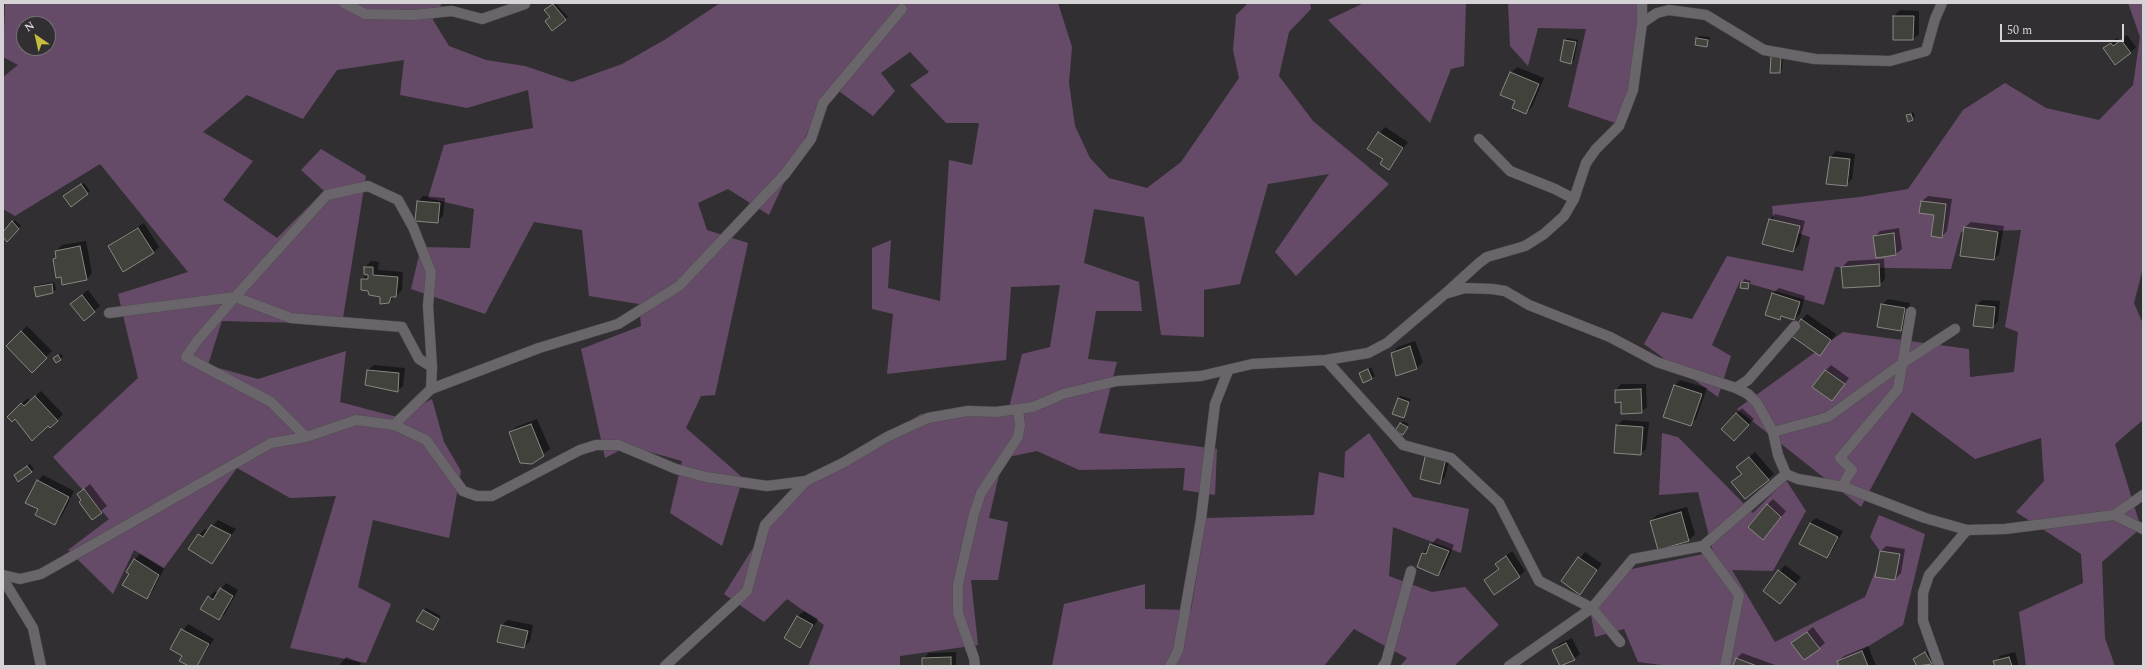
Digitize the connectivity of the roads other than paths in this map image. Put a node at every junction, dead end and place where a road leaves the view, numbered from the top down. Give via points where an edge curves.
1 (344, 3) edge
2 (1642, 3) edge
3 (1942, 3) edge
4 (525, 4) edge
5 (1672, 7) edge
6 (902, 9) dead end
7 (1642, 23) junction
8 (1478, 139) dead end
9 (1574, 199) junction
10 (1446, 293) junction
11 (235, 297) junction
12 (1911, 312) dead end
13 (109, 313) dead end
14 (1794, 326) dead end
15 (1956, 328) dead end
16 (1326, 360) junction
17 (1904, 362) junction
18 (432, 367) junction
19 (1228, 370) junction
20 (1736, 388) junction
21 (431, 389) junction
22 (1018, 409) junction
23 (394, 424) junction
24 (1773, 432) junction
25 (306, 437) junction
26 (1786, 474) junction
27 (806, 481) junction
28 (1844, 487) junction
29 (2143, 495) edge
30 (2114, 515) junction
31 (2143, 529) edge
32 (1967, 530) junction
33 (1704, 546) junction
34 (1411, 571) dead end
35 (3, 575) edge
36 (3, 579) edge
37 (1592, 608) junction
38 (1620, 642) dead end
39 (41, 666) edge
40 (665, 666) edge
41 (975, 666) edge
42 (1170, 666) edge
43 (1383, 666) edge
44 (1509, 666) edge
45 (1725, 666) edge
46 (1939, 666) edge

1 - 4 street via 365,14 413,15 452,10 482,19
2 - 7 street
3 - 5 street via 1926,51 1890,61 1815,59 1764,50 1706,15
5 - 7 street
6 - 21 street via 823,103 811,140 785,174 679,286 618,324 539,348
7 - 9 street via 1633,90 1619,126 1596,149 1586,164
8 - 9 street via 1510,171
9 - 10 street via 1564,216 1544,234 1526,246 1487,257
10 - 16 street via 1387,343 1368,353
10 - 20 street via 1465,288 1505,291 1528,304 1610,337 1657,362
11 - 13 street
11 - 18 street via 291,318 402,327 419,359
11 - 18 street via 327,195 368,186 398,200 413,227 431,272 428,306
11 - 25 street via 186,356 271,402
12 - 17 street
14 - 20 street via 1748,380
15 - 17 street
16 - 19 street via 1252,364
16 - 37 street via 1403,445 1451,458 1499,503 1539,581
17 - 24 street via 1828,417
17 - 28 street via 1898,389 1840,458 1852,470
18 - 21 street
19 - 22 street via 1201,376 1117,382 1081,389 1033,407
19 - 42 street via 1215,404 1201,518 1178,650
20 - 24 street via 1748,394 1757,403
21 - 23 street
22 - 27 street via 996,412 968,411 928,418
22 - 41 street via 1018,437 981,493 958,584 958,613
23 - 25 street via 356,420
23 - 27 street via 426,440 463,491 477,496 492,496 580,450 596,446 618,445 676,469 706,477 767,486
24 - 26 street via 1778,455
25 - 35 street via 271,443 41,574 20,579
26 - 28 street via 1798,479
26 - 33 street
27 - 40 street via 765,525 747,591
28 - 32 street via 1925,518
29 - 30 street
30 - 31 street
30 - 32 street via 2005,529
32 - 46 street via 1929,575 1924,593 1923,621
33 - 37 street via 1633,559
33 - 45 street via 1739,595
34 - 43 street
36 - 39 street via 33,628
37 - 38 street
37 - 44 street

